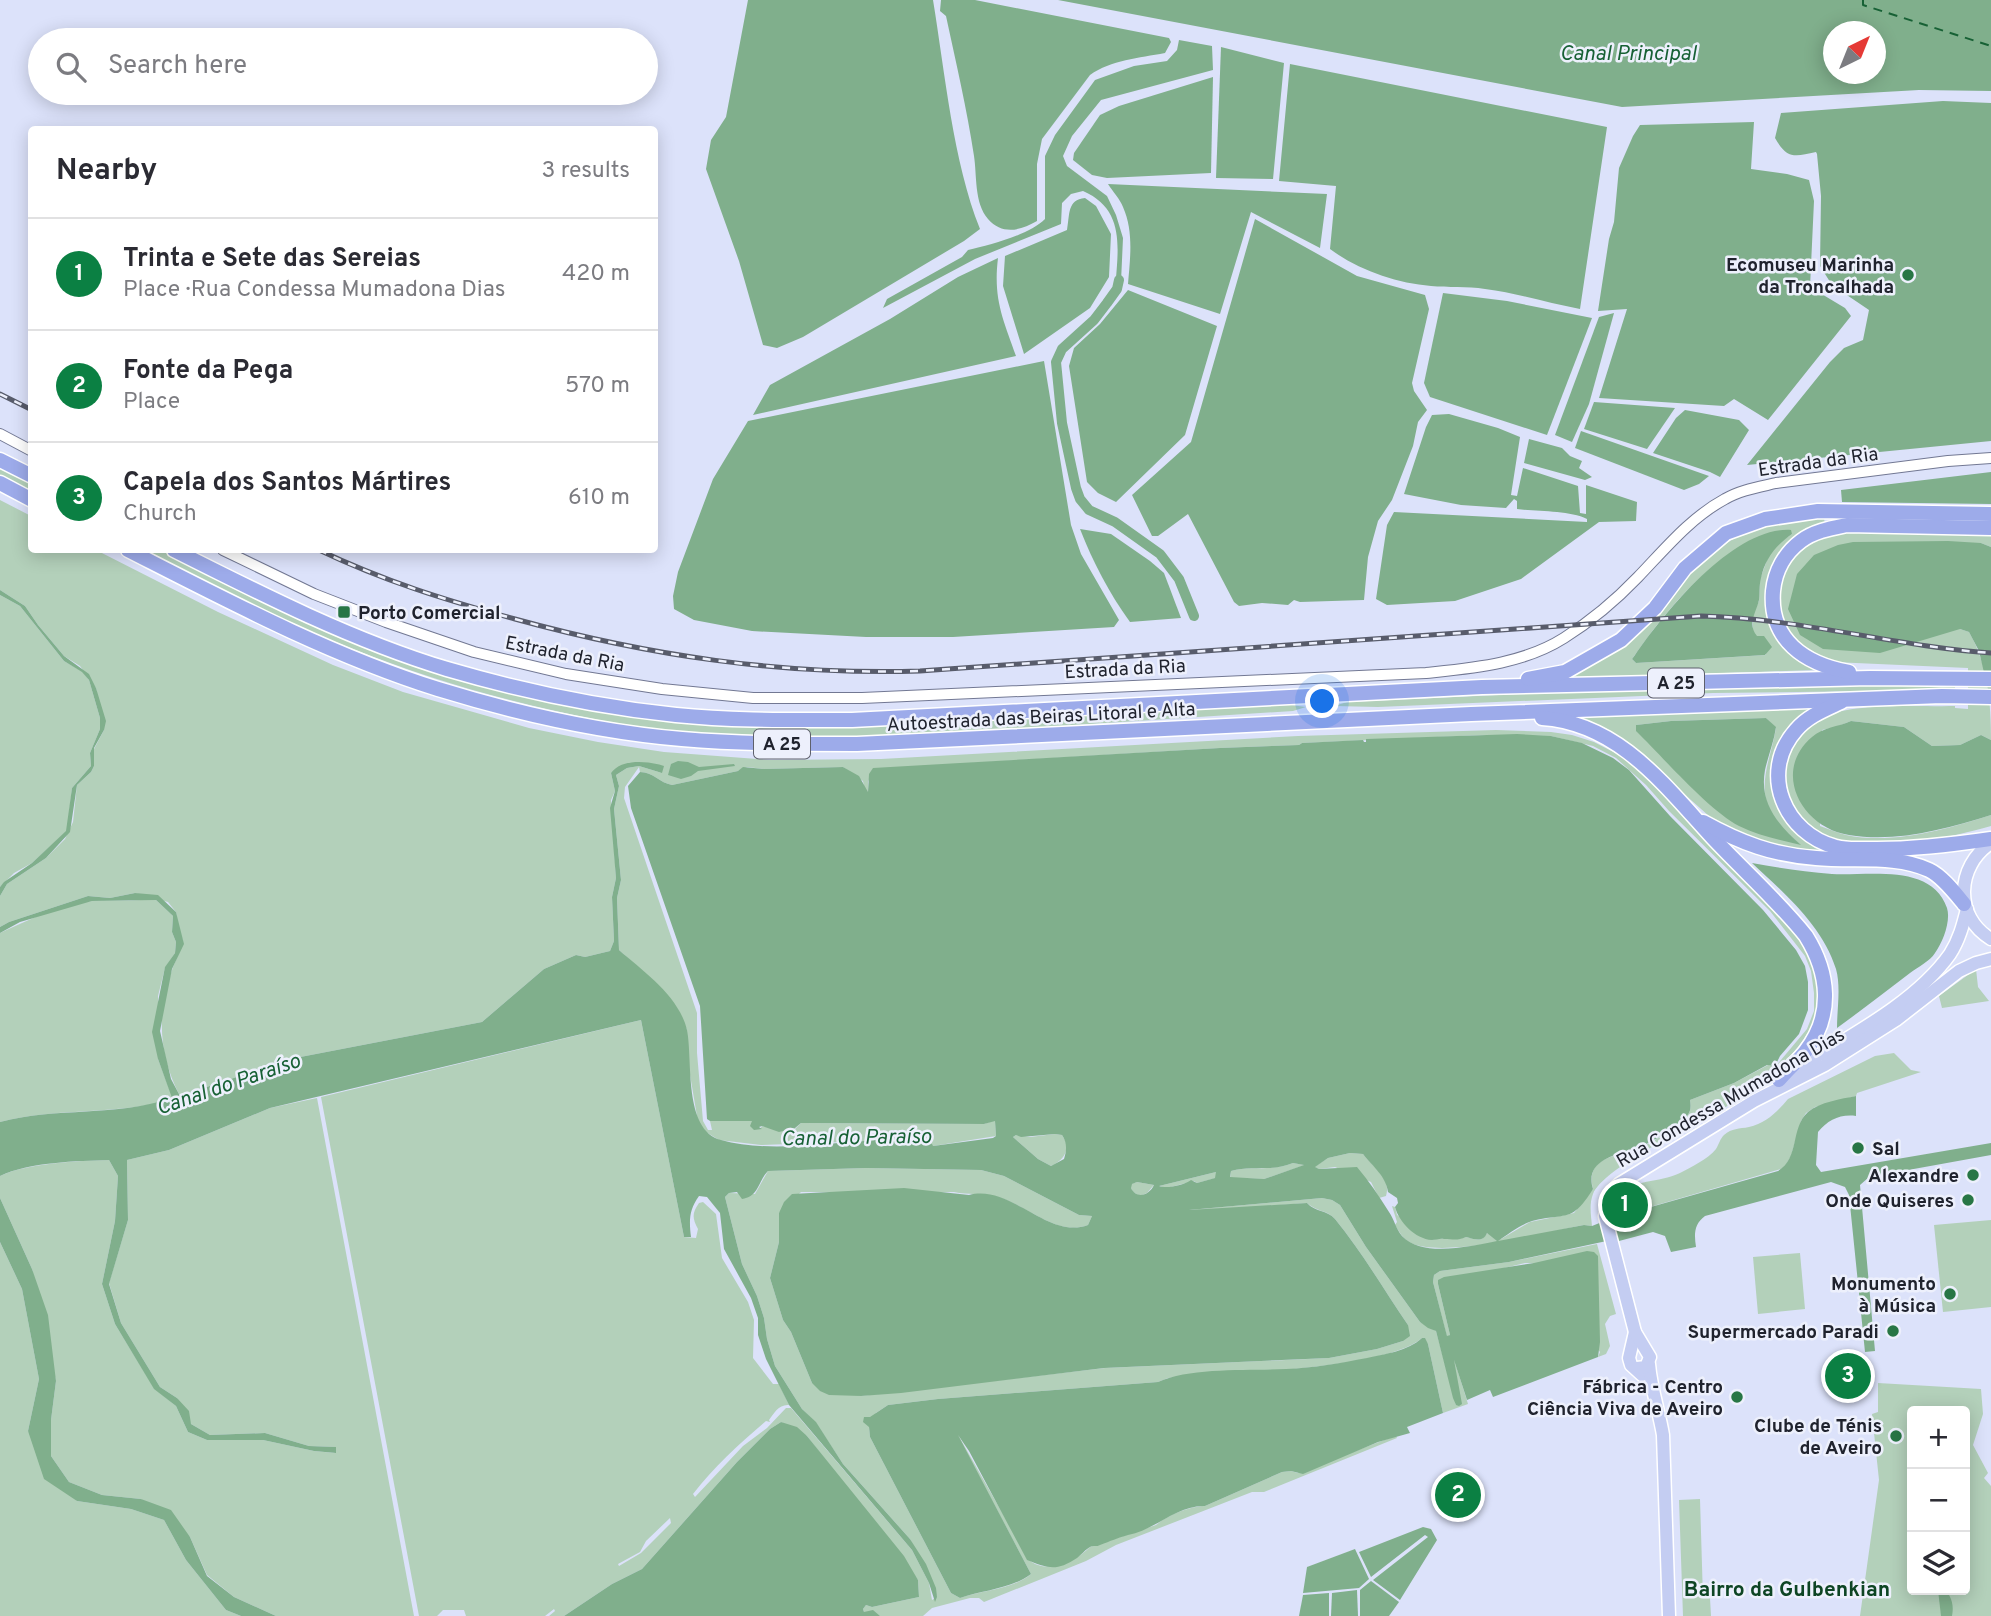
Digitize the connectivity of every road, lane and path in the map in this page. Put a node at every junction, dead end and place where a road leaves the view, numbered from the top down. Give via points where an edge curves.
1 (0, 434) edge
2 (28, 449) edge
3 (1991, 458) edge
4 (0, 460) edge
5 (28, 474) edge
6 (0, 483) edge
7 (28, 498) edge
8 (1991, 514) edge
9 (1991, 528) edge
10 (134, 553) edge
11 (180, 553) edge
12 (229, 553) edge
13 (1870, 678) junction
14 (1991, 679) edge
15 (1482, 687) junction
16 (1991, 697) edge
17 (1846, 699) junction
18 (1471, 714) junction
19 (1696, 818) junction
20 (1991, 841) edge
21 (1966, 906) junction
22 (1991, 939) edge
23 (1991, 960) edge
24 (1779, 1080) junction
25 (1754, 1101) junction
26 (1638, 1350) junction
27 (1643, 1366) junction
28 (1669, 1616) edge

1 - 2 street
3 - 12 street, Estrada da Ria via 1750,489 1725,499 1689,524 1624,591 1562,639 1487,666 1426,673 862,698 753,698 662,689 566,674 474,652 314,594
4 - 5 highway
6 - 7 highway
8 - 15 highway via 1818,511 1765,519 1726,533 1685,568 1655,608 1621,640 1565,672
9 - 13 highway via 1847,525 1802,540 1785,557 1774,579 1772,602 1776,624 1789,644 1829,669
10 - 18 highway, Autoestrada das Beiras Litoral e Alta / A 25 via 274,623 437,688 525,712 679,738 856,744
11 - 15 highway, Autoestrada das Beiras Litoral e Alta / A 25 via 295,608 445,668 527,691 678,715 852,720
13 - 14 highway, Autoestrada das Beiras Litoral e Alta / A 25
13 - 15 highway, Autoestrada das Beiras Litoral e Alta / A 25
16 - 17 highway, Autoestrada das Beiras Litoral e Alta / A 25
17 - 18 highway, Autoestrada das Beiras Litoral e Alta / A 25
17 - 20 highway via 1806,721 1780,756 1782,801 1802,830 1839,848 1908,850
18 - 19 highway via 1556,719 1593,729 1627,749
19 - 21 highway via 1738,841 1780,854 1904,862 1923,868 1932,871
19 - 24 highway via 1793,919 1822,966 1825,995 1816,1035
20 - 21 main road via 1969,865 1964,884
21 - 22 main road via 1971,920
21 - 24 main road via 1960,935 1928,980
23 - 25 main road, Rua Condessa Mumadona Dias via 1959,971 1896,1020
24 - 25 main road
25 - 26 main road, Rua Condessa Mumadona Dias via 1611,1192 1605,1216
26 - 27 main road via 1650,1357
26 - 27 main road via 1630,1362
27 - 28 main road via 1663,1435

